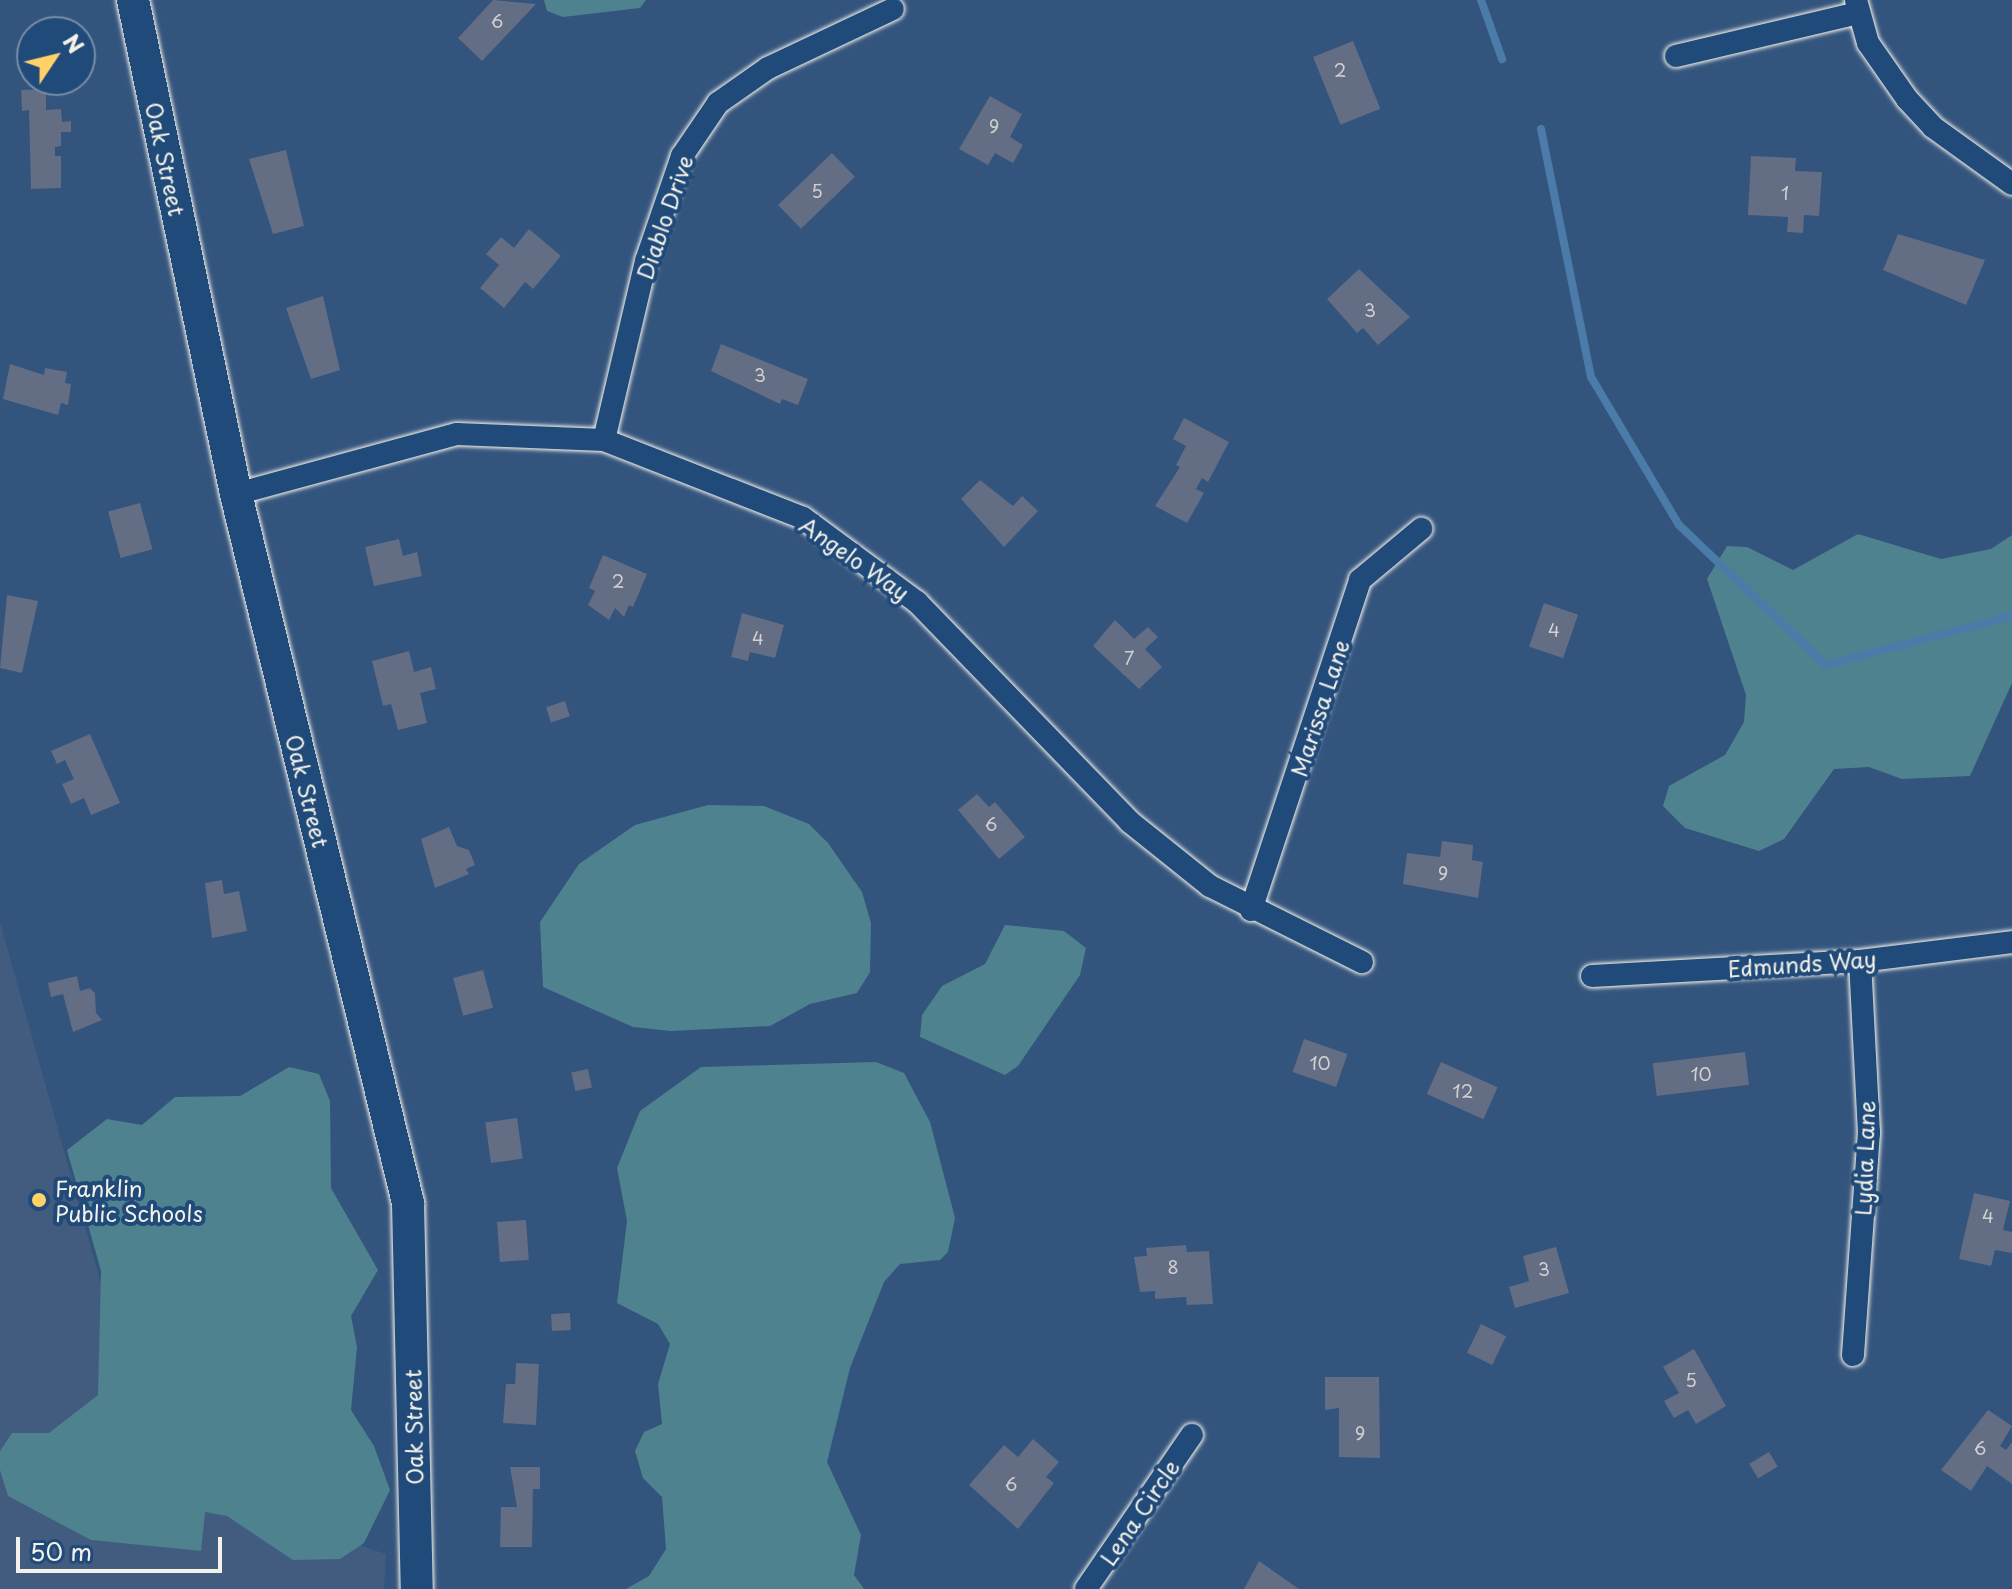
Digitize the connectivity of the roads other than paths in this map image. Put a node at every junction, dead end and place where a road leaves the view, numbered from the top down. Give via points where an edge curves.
1 (133, 0) edge
2 (1857, 6) edge
3 (893, 9) dead end
4 (1676, 56) dead end
5 (2012, 184) edge
6 (604, 440) junction
7 (236, 494) junction
8 (1421, 529) dead end
9 (1251, 910) junction
10 (2012, 942) edge
11 (1860, 961) junction
12 (1362, 962) dead end
13 (1592, 976) dead end
14 (1853, 1355) dead end
15 (1192, 1435) dead end
16 (417, 1589) edge
17 (1086, 1589) edge

1 - 7 main road, Oak Street
2 - 4 street
2 - 5 street via 1868,43 1907,99 1933,127
3 - 6 street, Diablo Drive via 768,68 718,103 682,156 646,261
6 - 7 street, Angelo Way via 457,434
6 - 9 street, Angelo Way via 803,518 917,602 1130,822 1210,886
7 - 16 main road, Oak Street via 408,1203
8 - 9 street, Marissa Lane via 1360,580
9 - 12 street, Angelo Way
10 - 11 street, Edmunds Way
11 - 13 street, Edmunds Way
11 - 14 street, Lydia Lane via 1869,1133
15 - 17 street, Lena Circle

